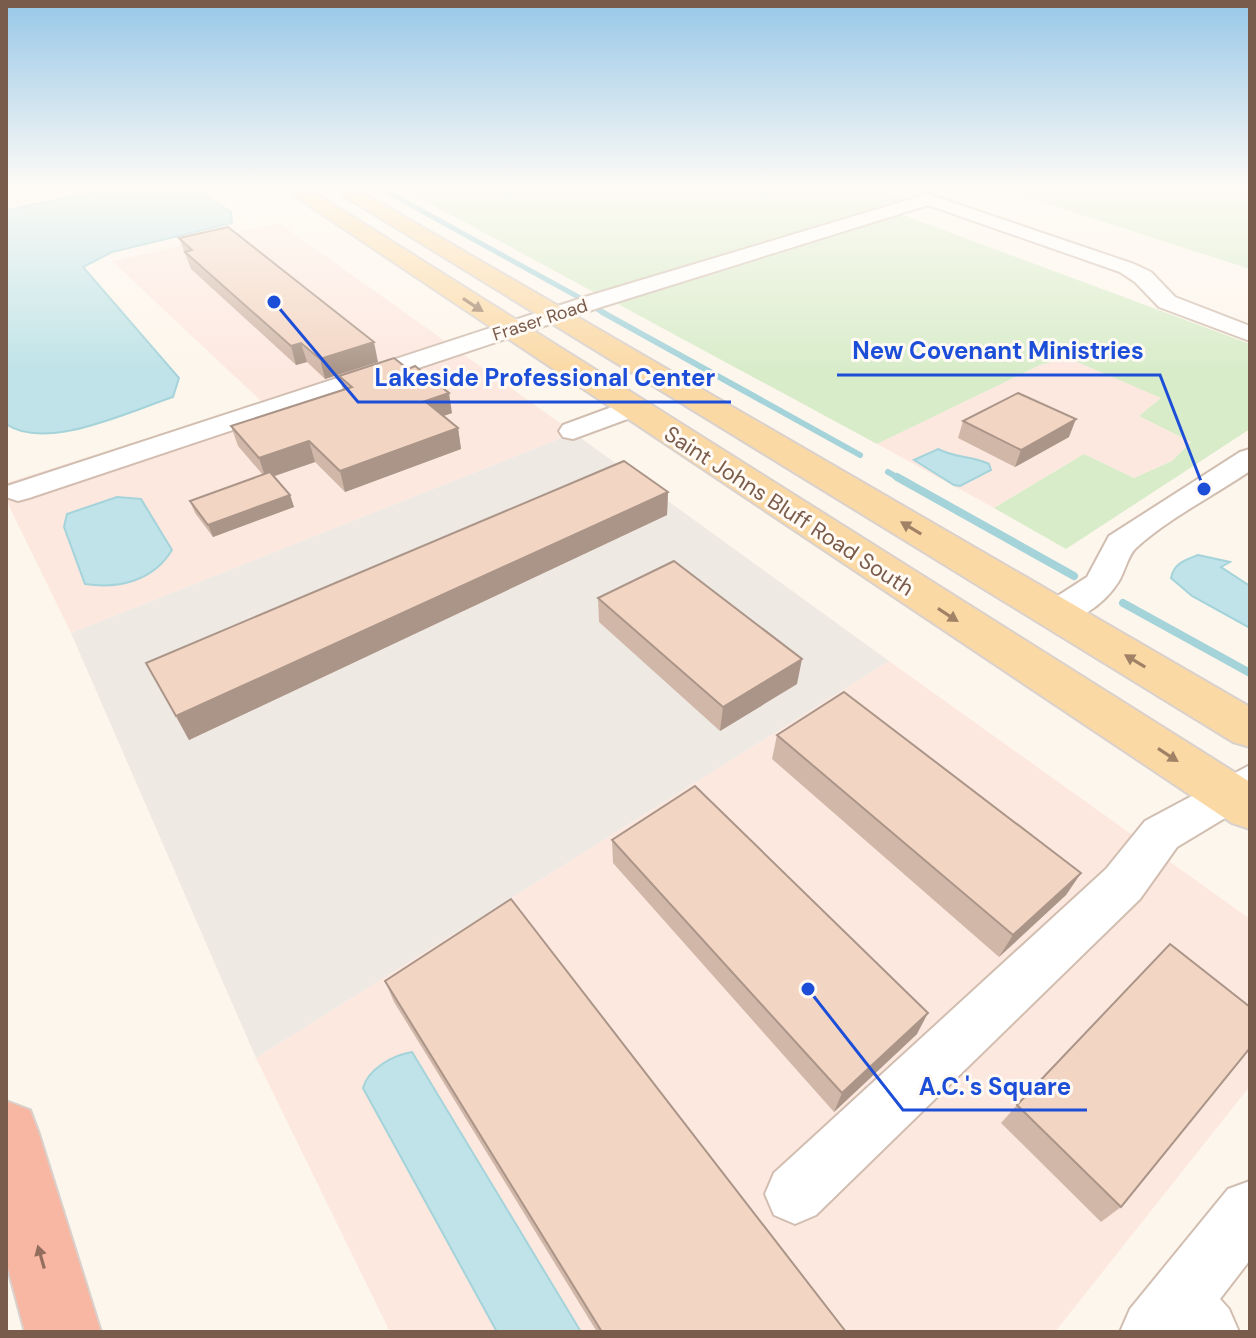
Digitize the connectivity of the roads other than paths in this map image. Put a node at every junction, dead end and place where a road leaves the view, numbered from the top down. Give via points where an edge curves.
1 (386, 248) edge
2 (446, 248) edge
3 (770, 248) edge
4 (1071, 248) edge
5 (558, 315) junction
6 (511, 330) junction
7 (1250, 334) edge
8 (631, 408) junction
9 (573, 431) dead end
10 (1250, 458) edge
11 (18, 492) dead end
12 (1055, 614) junction
13 (1250, 729) edge
14 (1243, 795) edge
15 (6, 1134) edge
16 (795, 1194) dead end
17 (1250, 1211) edge
18 (1179, 1322) edge
19 (63, 1332) edge

1 -> 6 main road, Saint Johns Bluff Road South
2 - 5 main road, Saint Johns Bluff Road South
3 - 5 street, Fraser Road
4 - 7 street, Fraser Road via 1127,268 1167,302
5 - 6 street, Fraser Road
12 -> 5 main road, Saint Johns Bluff Road South
6 - 8 main road, Saint Johns Bluff Road South
6 - 11 street, Fraser Road
8 - 9 street
8 -> 14 main road, Saint Johns Bluff Road South
10 - 12 street via 1121,543 1103,579
13 -> 12 main road, Saint Johns Bluff Road South
14 - 16 street via 1161,834 1123,884
19 -> 15 highway
17 - 18 street

